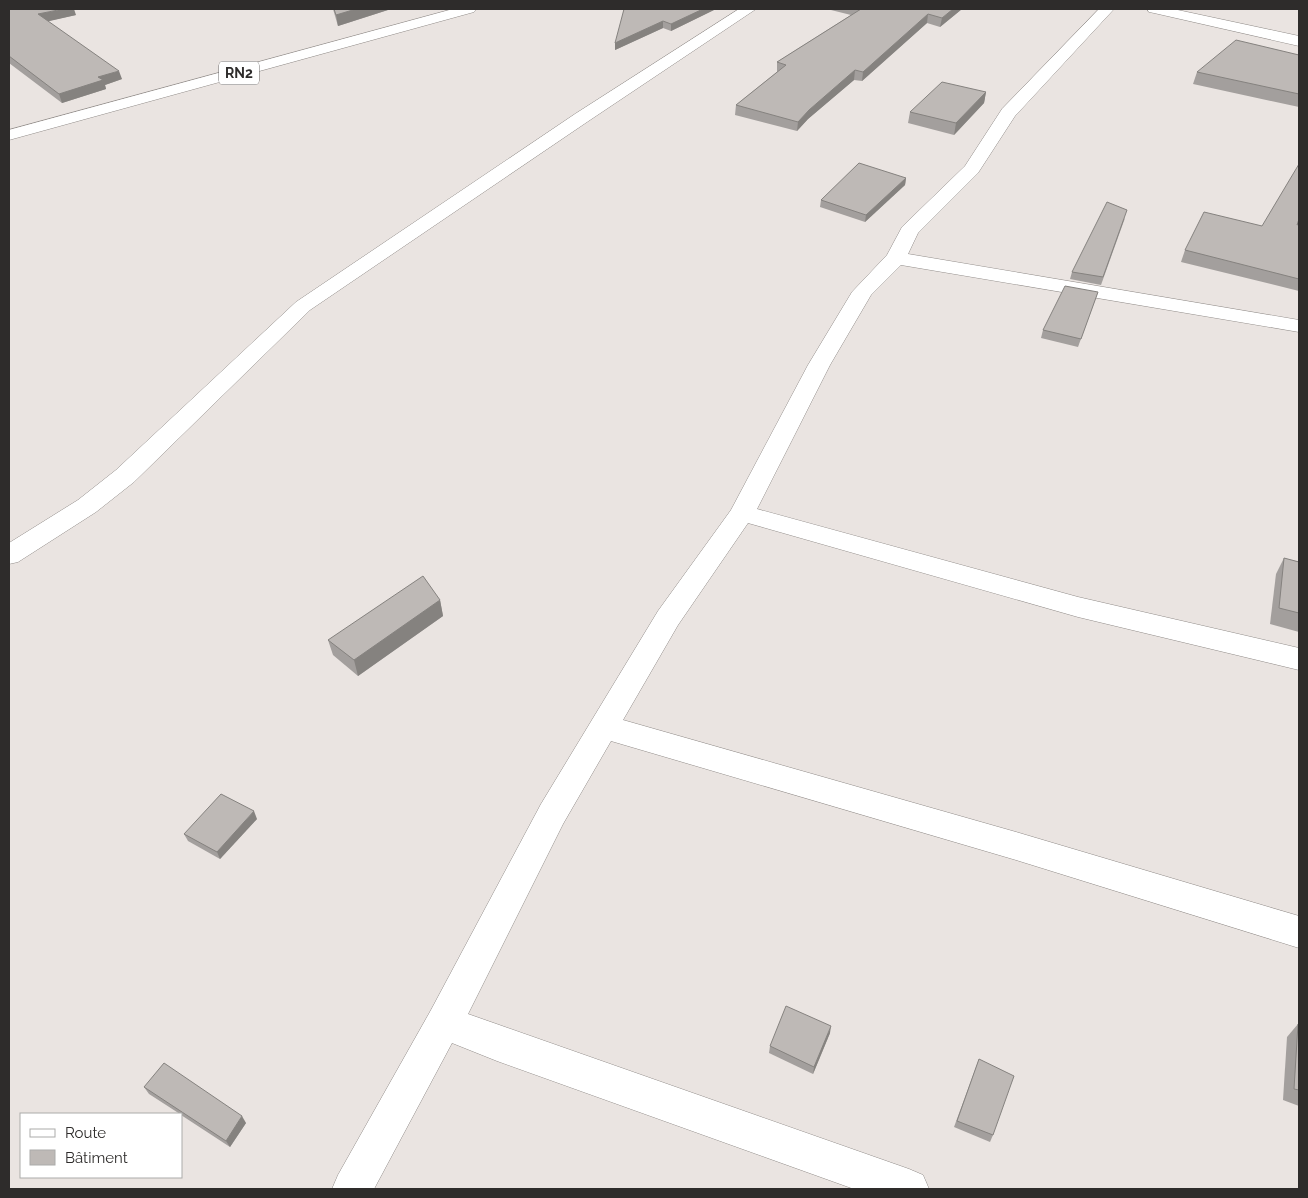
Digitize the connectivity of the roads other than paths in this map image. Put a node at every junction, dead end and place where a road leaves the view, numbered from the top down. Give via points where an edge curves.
1 (469, 9) edge
2 (749, 9) edge
3 (1107, 9) edge
4 (1154, 9) edge
5 (1299, 41) edge
6 (9, 135) edge
7 (896, 258) junction
8 (1299, 326) edge
9 (742, 512) junction
10 (9, 555) edge
11 (1299, 659) edge
12 (605, 727) junction
13 (1299, 932) edge
14 (444, 1022) junction
15 (352, 1189) edge
16 (909, 1189) edge

1 - 6 main road, RN2
2 - 10 main road via 302,306 125,476 87,506
3 - 7 main road via 1008,113 972,169 909,231
4 - 5 main road
7 - 8 main road
7 - 9 main road via 862,292 819,365
9 - 11 main road via 1078,607
9 - 12 main road via 668,618
12 - 13 main road
12 - 14 main road via 552,814
14 - 15 main road
14 - 16 main road

